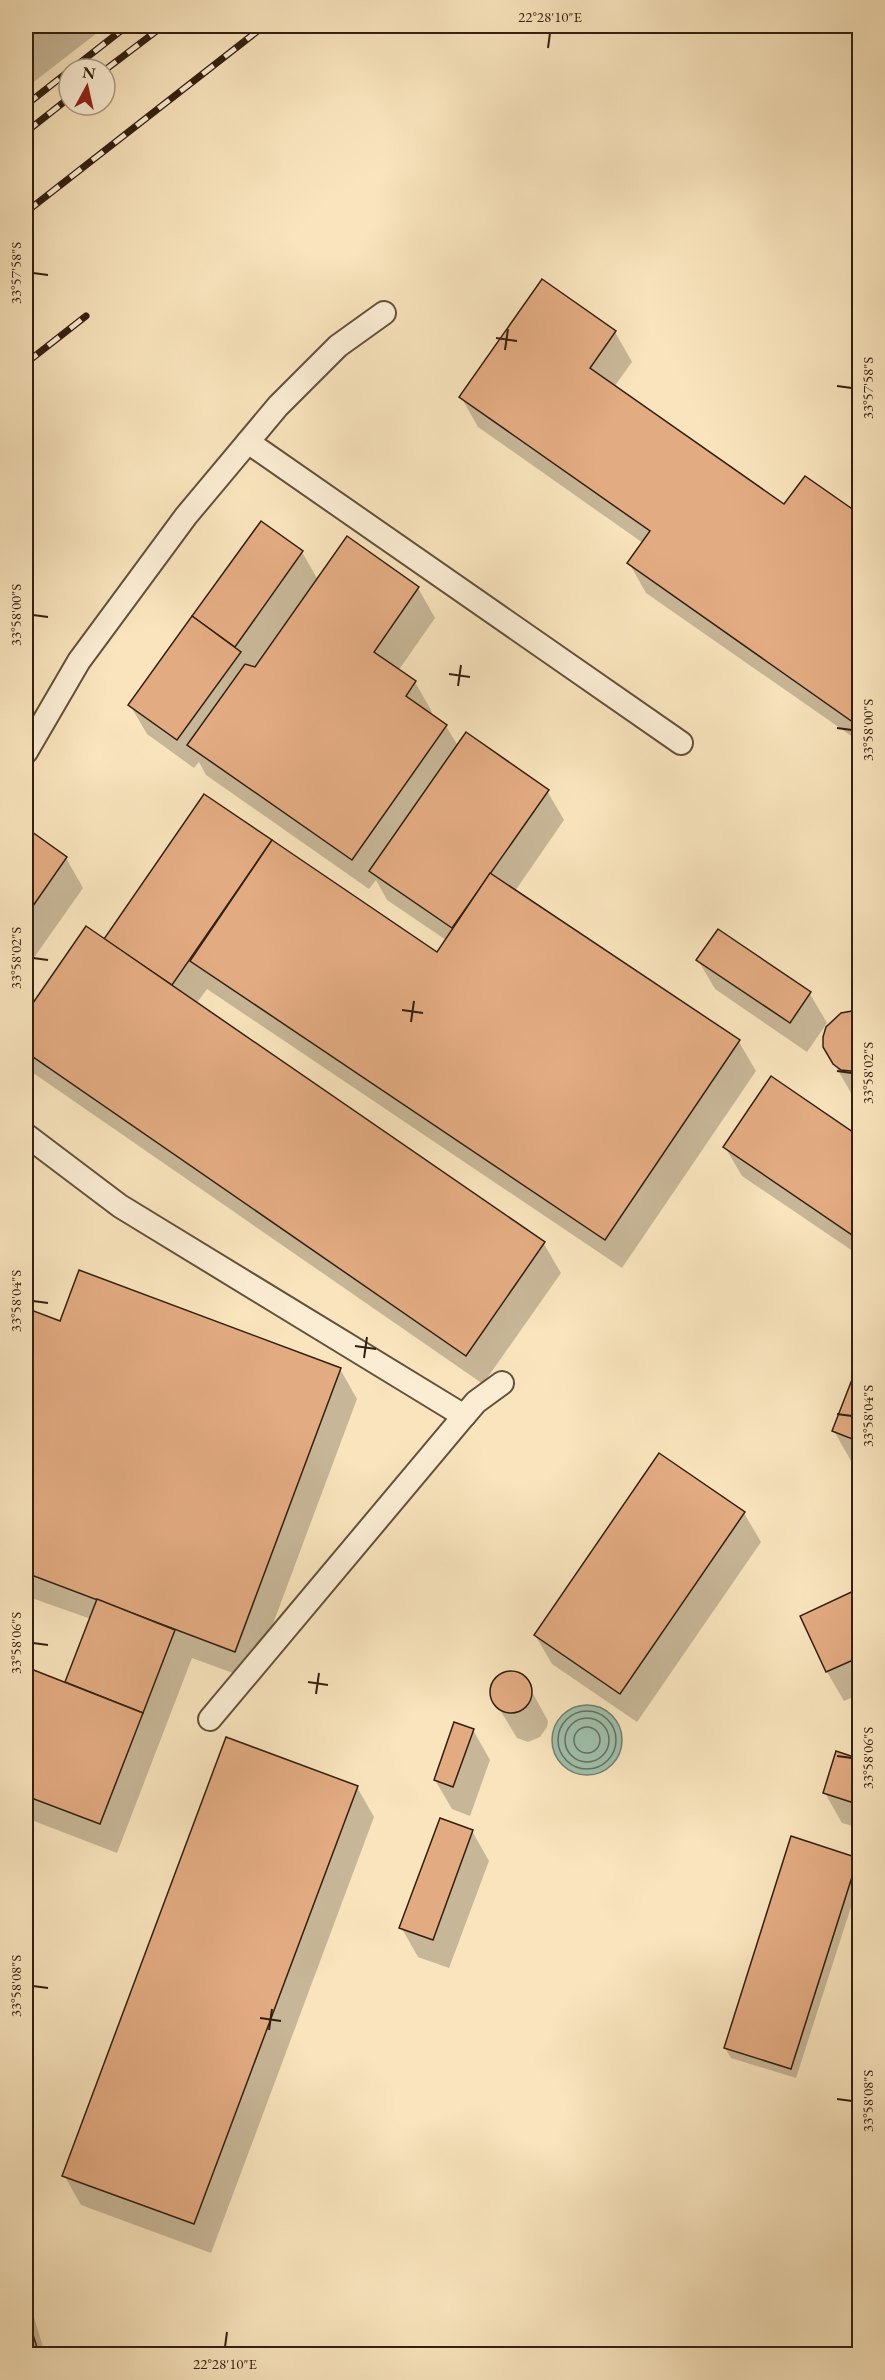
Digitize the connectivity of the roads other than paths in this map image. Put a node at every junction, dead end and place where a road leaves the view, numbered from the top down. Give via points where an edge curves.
1 (384, 313) dead end
2 (248, 442) junction
3 (681, 743) dead end
4 (26, 752) edge
5 (26, 1135) edge
6 (502, 1383) dead end
7 (464, 1416) junction
8 (210, 1719) dead end

1 - 2 lane via 338,346
2 - 3 lane
2 - 4 lane via 186,516 79,661
5 - 7 lane via 120,1206
6 - 7 lane
7 - 8 lane

